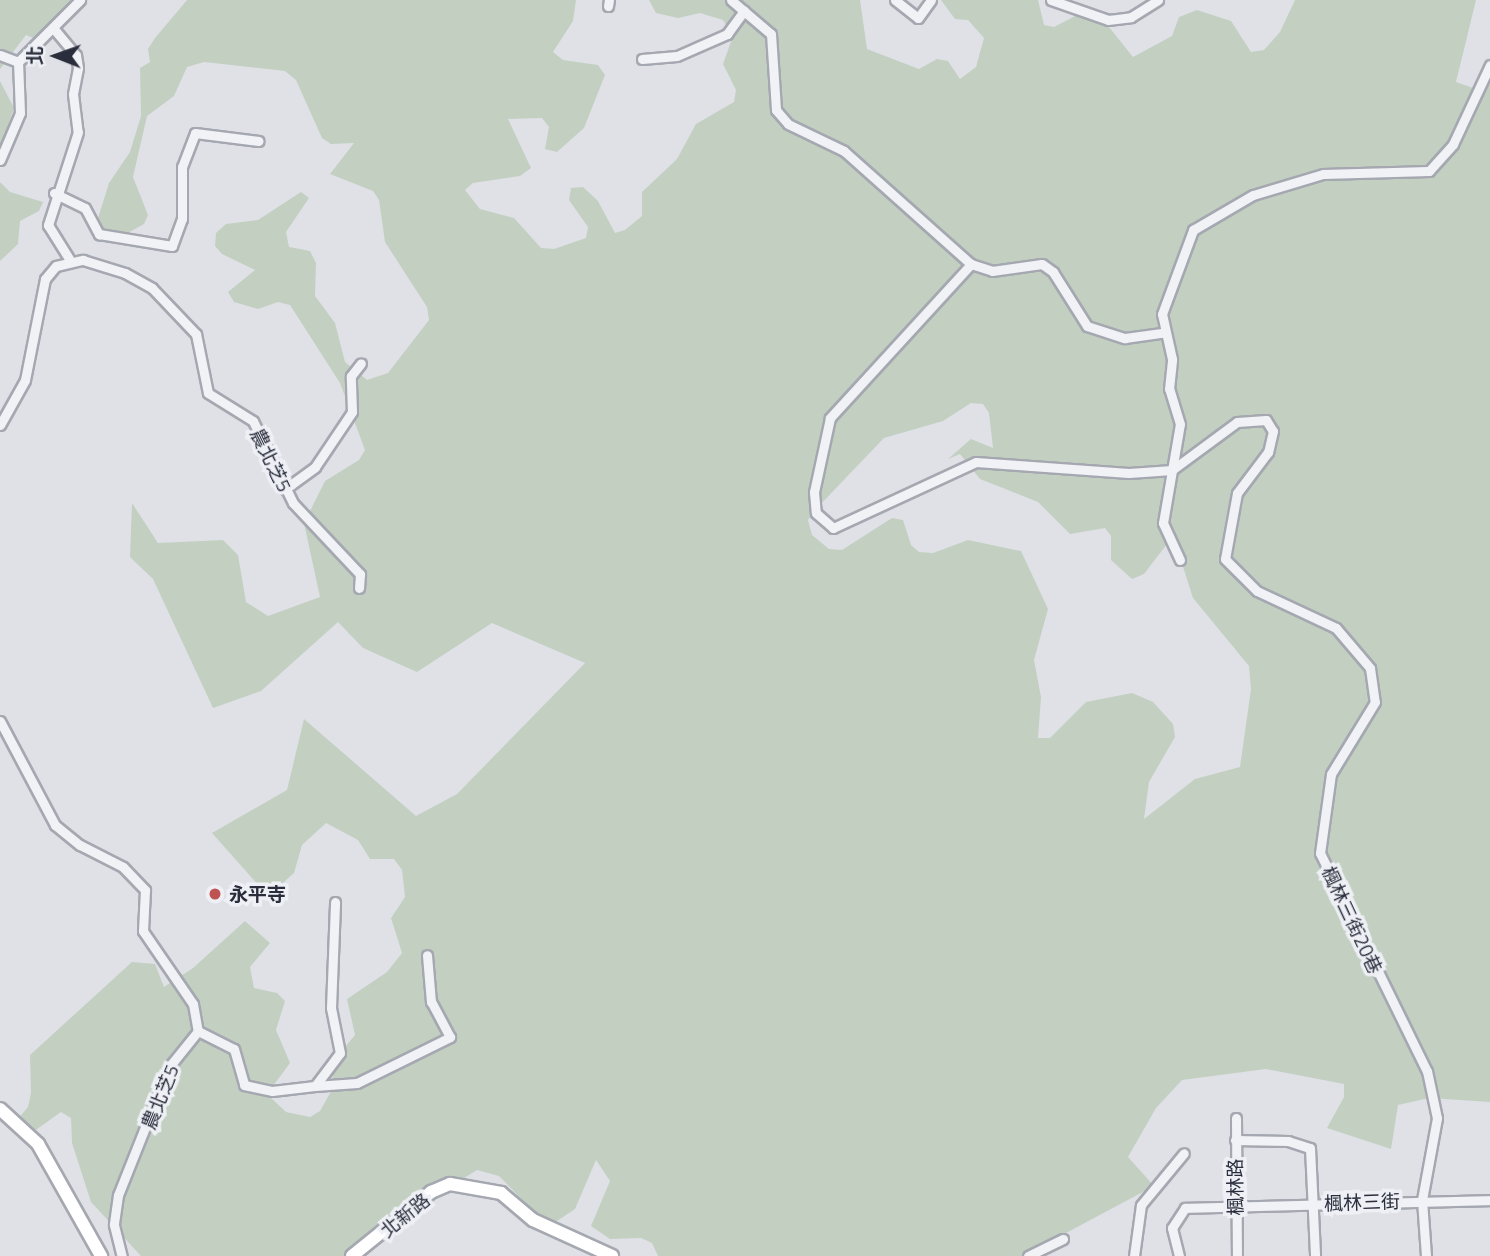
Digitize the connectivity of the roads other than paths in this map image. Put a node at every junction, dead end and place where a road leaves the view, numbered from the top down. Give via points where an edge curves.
1 (80, 0) edge
2 (731, 0) edge
3 (895, 0) edge
4 (931, 0) edge
5 (1051, 0) edge
6 (1158, 0) edge
7 (744, 11) junction
8 (54, 29) junction
9 (0, 55) edge
10 (642, 59) dead end
11 (18, 62) junction
12 (1490, 65) edge
13 (259, 141) dead end
14 (0, 160) edge
15 (54, 194) junction
16 (69, 259) junction
17 (971, 264) junction
18 (1162, 333) junction
19 (361, 363) dead end
20 (0, 425) edge
21 (1172, 470) junction
22 (285, 489) junction
23 (1180, 561) dead end
24 (359, 588) dead end
25 (0, 721) edge
26 (335, 902) dead end
27 (427, 955) dead end
28 (198, 1031) junction
29 (315, 1086) junction
30 (0, 1109) edge
31 (1236, 1118) dead end
32 (1235, 1140) junction
33 (1184, 1153) dead end
34 (1422, 1200) junction
35 (1490, 1200) edge
36 (1311, 1204) junction
37 (1234, 1206) junction
38 (1063, 1239) dead end
39 (100, 1256) edge
40 (122, 1256) edge
41 (352, 1256) edge
42 (612, 1256) edge
43 (1028, 1256) edge
44 (1133, 1256) edge
45 (1179, 1256) edge
46 (1237, 1256) edge
47 (1315, 1256) edge
48 (1426, 1256) edge

1 - 8 street
2 - 7 street
3 - 4 street via 918,18
5 - 6 street via 1108,20 1131,17
7 - 10 street via 727,34 677,56
7 - 17 street via 771,34 776,110 788,124 844,151
8 - 11 street
8 - 15 street via 76,55 78,68 74,94 78,132
9 - 11 street
11 - 14 street via 20,113
12 - 18 street via 1453,144 1429,171 1323,174 1253,195 1193,230 1168,286
13 - 15 street via 195,133 182,167 182,219 172,246 99,234 85,208
15 - 16 street via 48,225
16 - 20 street via 45,279 25,380
16 - 22 street, 農北芝5 via 125,273 152,288 196,334 208,394 253,421
17 - 18 street via 992,271 1042,264 1053,272 1087,326 1125,338
17 - 21 street via 830,418 814,492 822,523 833,528 976,463 1129,473
18 - 21 street via 1170,344 1169,389 1180,424
19 - 22 street via 351,376 352,412 315,467
21 - 23 street via 1163,523
21 - 34 street, 楓林三街20巷 via 1237,422 1266,420 1273,431 1268,452 1237,493 1225,559 1258,591 1336,628 1370,668 1374,702 1331,774 1320,853 1366,940 1386,997 1427,1071 1437,1118
22 - 24 street, 農北芝5 via 360,574
25 - 28 street via 55,825 80,845 122,867 145,890 144,931 193,1004
26 - 29 street via 331,1008 340,1054
27 - 29 street via 430,1002 450,1037 357,1083
28 - 29 street via 234,1049 244,1085 272,1091
28 - 40 street, 農北芝5 via 169,1067 118,1195 114,1225
30 - 39 main road via 38,1144
31 - 32 street, 楓林路
32 - 36 street via 1288,1141 1311,1148
32 - 37 street, 楓林路
33 - 44 street via 1141,1205
34 - 35 street, 楓林三街
34 - 36 street, 楓林三街
34 - 48 street
36 - 37 street, 楓林三街
36 - 47 street
37 - 45 street, 楓林三街 via 1185,1208 1172,1228
37 - 46 street, 楓林路
38 - 43 street
41 - 42 main road, 北新路 via 431,1192 450,1184 501,1193 533,1220

